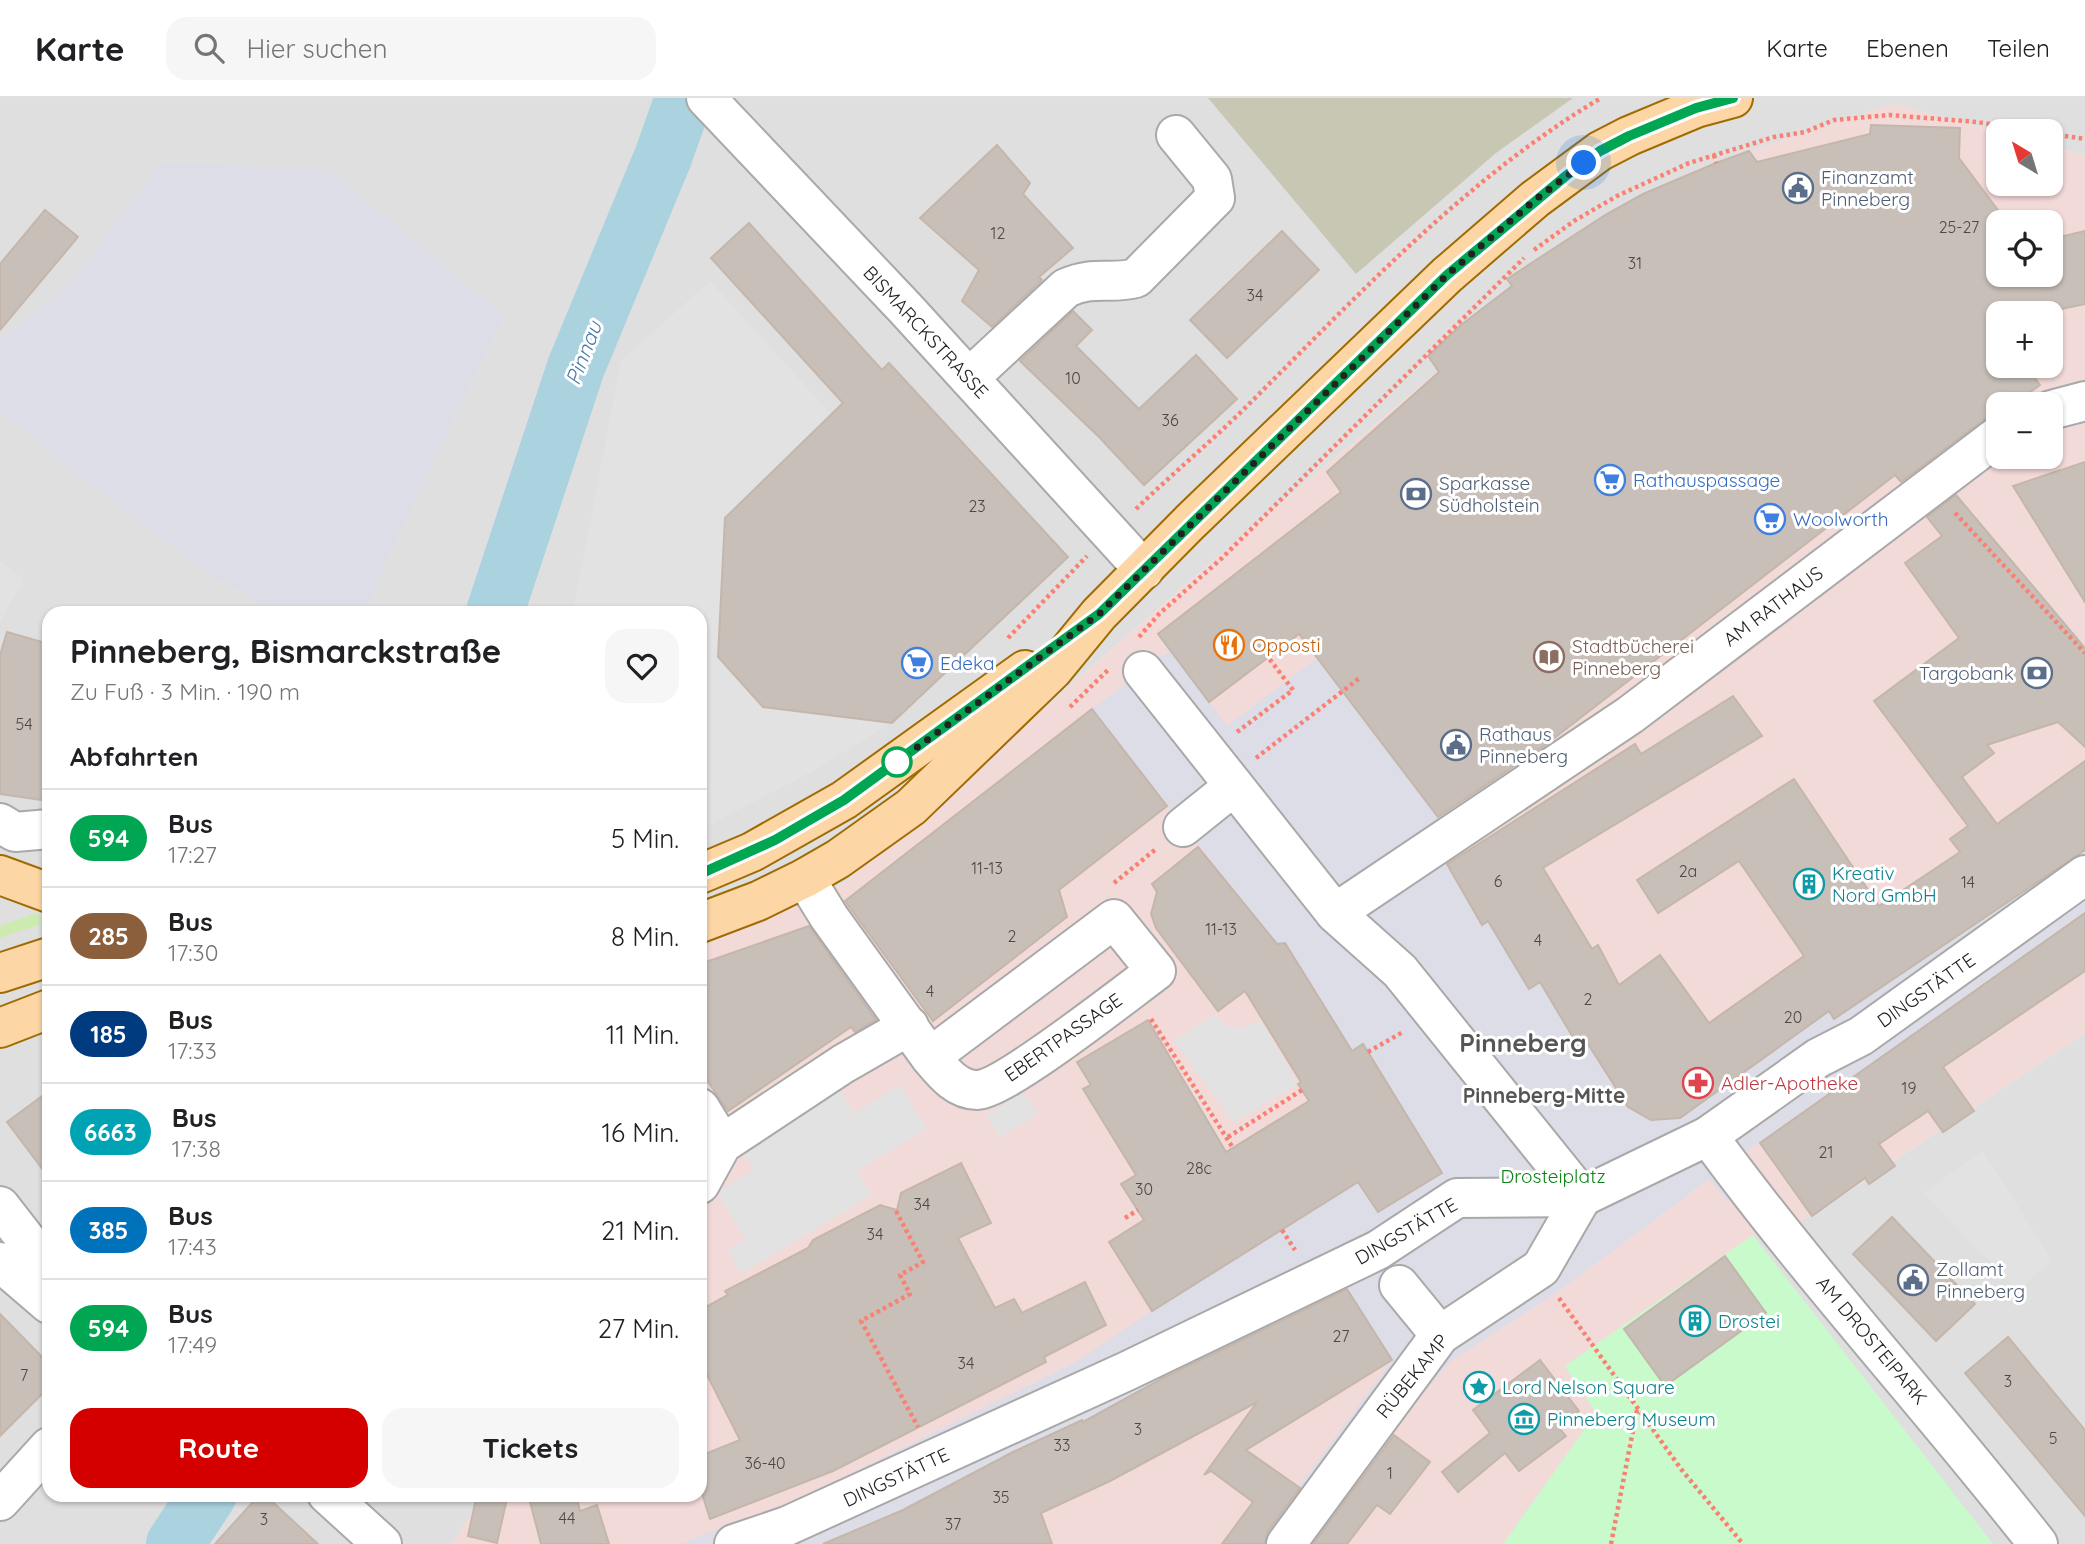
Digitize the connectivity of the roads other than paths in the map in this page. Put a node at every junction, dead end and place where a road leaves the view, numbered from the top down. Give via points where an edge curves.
1 (1733, 98) edge
2 (715, 107) edge
3 (1176, 135) dead end
4 (969, 378) junction
5 (2085, 401) edge
6 (2063, 407) edge
7 (1986, 445) edge
8 (1143, 570) junction
9 (1099, 614) junction
10 (1139, 656) road end
11 (919, 746) junction
12 (1231, 783) junction
13 (911, 807) junction
14 (0, 823) edge
15 (1183, 827) road end
16 (42, 830) edge
17 (707, 871) edge
18 (0, 875) edge
19 (2085, 875) edge
20 (805, 878) junction
21 (42, 890) edge
22 (1335, 914) junction
23 (707, 920) edge
24 (42, 959) edge
25 (0, 973) edge
26 (42, 1012) edge
27 (909, 1026) junction
28 (0, 1028) edge
29 (930, 1057) junction
30 (707, 1119) edge
31 (1708, 1136) junction
32 (722, 1144) junction
33 (707, 1171) edge
34 (1582, 1197) junction
35 (0, 1206) edge
36 (42, 1260) edge
37 (0, 1262) edge
38 (1390, 1270) junction
39 (42, 1298) edge
40 (1440, 1335) junction
41 (42, 1455) edge
42 (0, 1501) edge
43 (336, 1502) edge
44 (382, 1544) edge
45 (734, 1544) edge
46 (1286, 1544) edge
47 (2038, 1544) edge

1 - 8 main road via 1696,108 1610,146 1535,200 1447,275
2 - 4 street, BISMARCKSTRASSE
3 - 4 street via 1212,178 1215,198 1136,278 1121,282 1091,279 1066,288
4 - 8 street, BISMARCKSTRASSE
5 - 6 street
7 - 22 street, AM RATHAUS via 1630,715
8 - 9 main road
9 - 11 main road
9 - 13 main road via 1053,670
10 - 12 street
11 - 13 main road via 926,757 925,773
11 - 17 main road via 810,822
12 - 15 street
12 - 22 street
13 - 20 main road
14 - 16 street via 15,832
18 - 21 main road
19 - 31 street, DINGSTÄTTE via 1861,1036 1818,1058
20 - 23 main road
20 - 27 street, EBERTPASSAGE
22 - 34 street via 1400,971
24 - 25 main road
26 - 28 main road
27 - 29 street, EBERTPASSAGE
27 - 32 street
29 - 29 street, EBERTPASSAGE via 1114,919 1156,971 1027,1065 990,1086 978,1090 962,1087
30 - 32 street
31 - 34 street, DINGSTÄTTE
31 - 47 street, AM DROSTEIPARK
32 - 33 street
34 - 38 street, DINGSTÄTTE via 1457,1198
34 - 40 street, RÜBEKAMP via 1541,1268
35 - 36 street
37 - 39 street
38 - 40 street
38 - 45 street, DINGSTÄTTE via 1127,1371 787,1526
40 - 46 street, RÜBEKAMP
41 - 42 street
43 - 44 street

